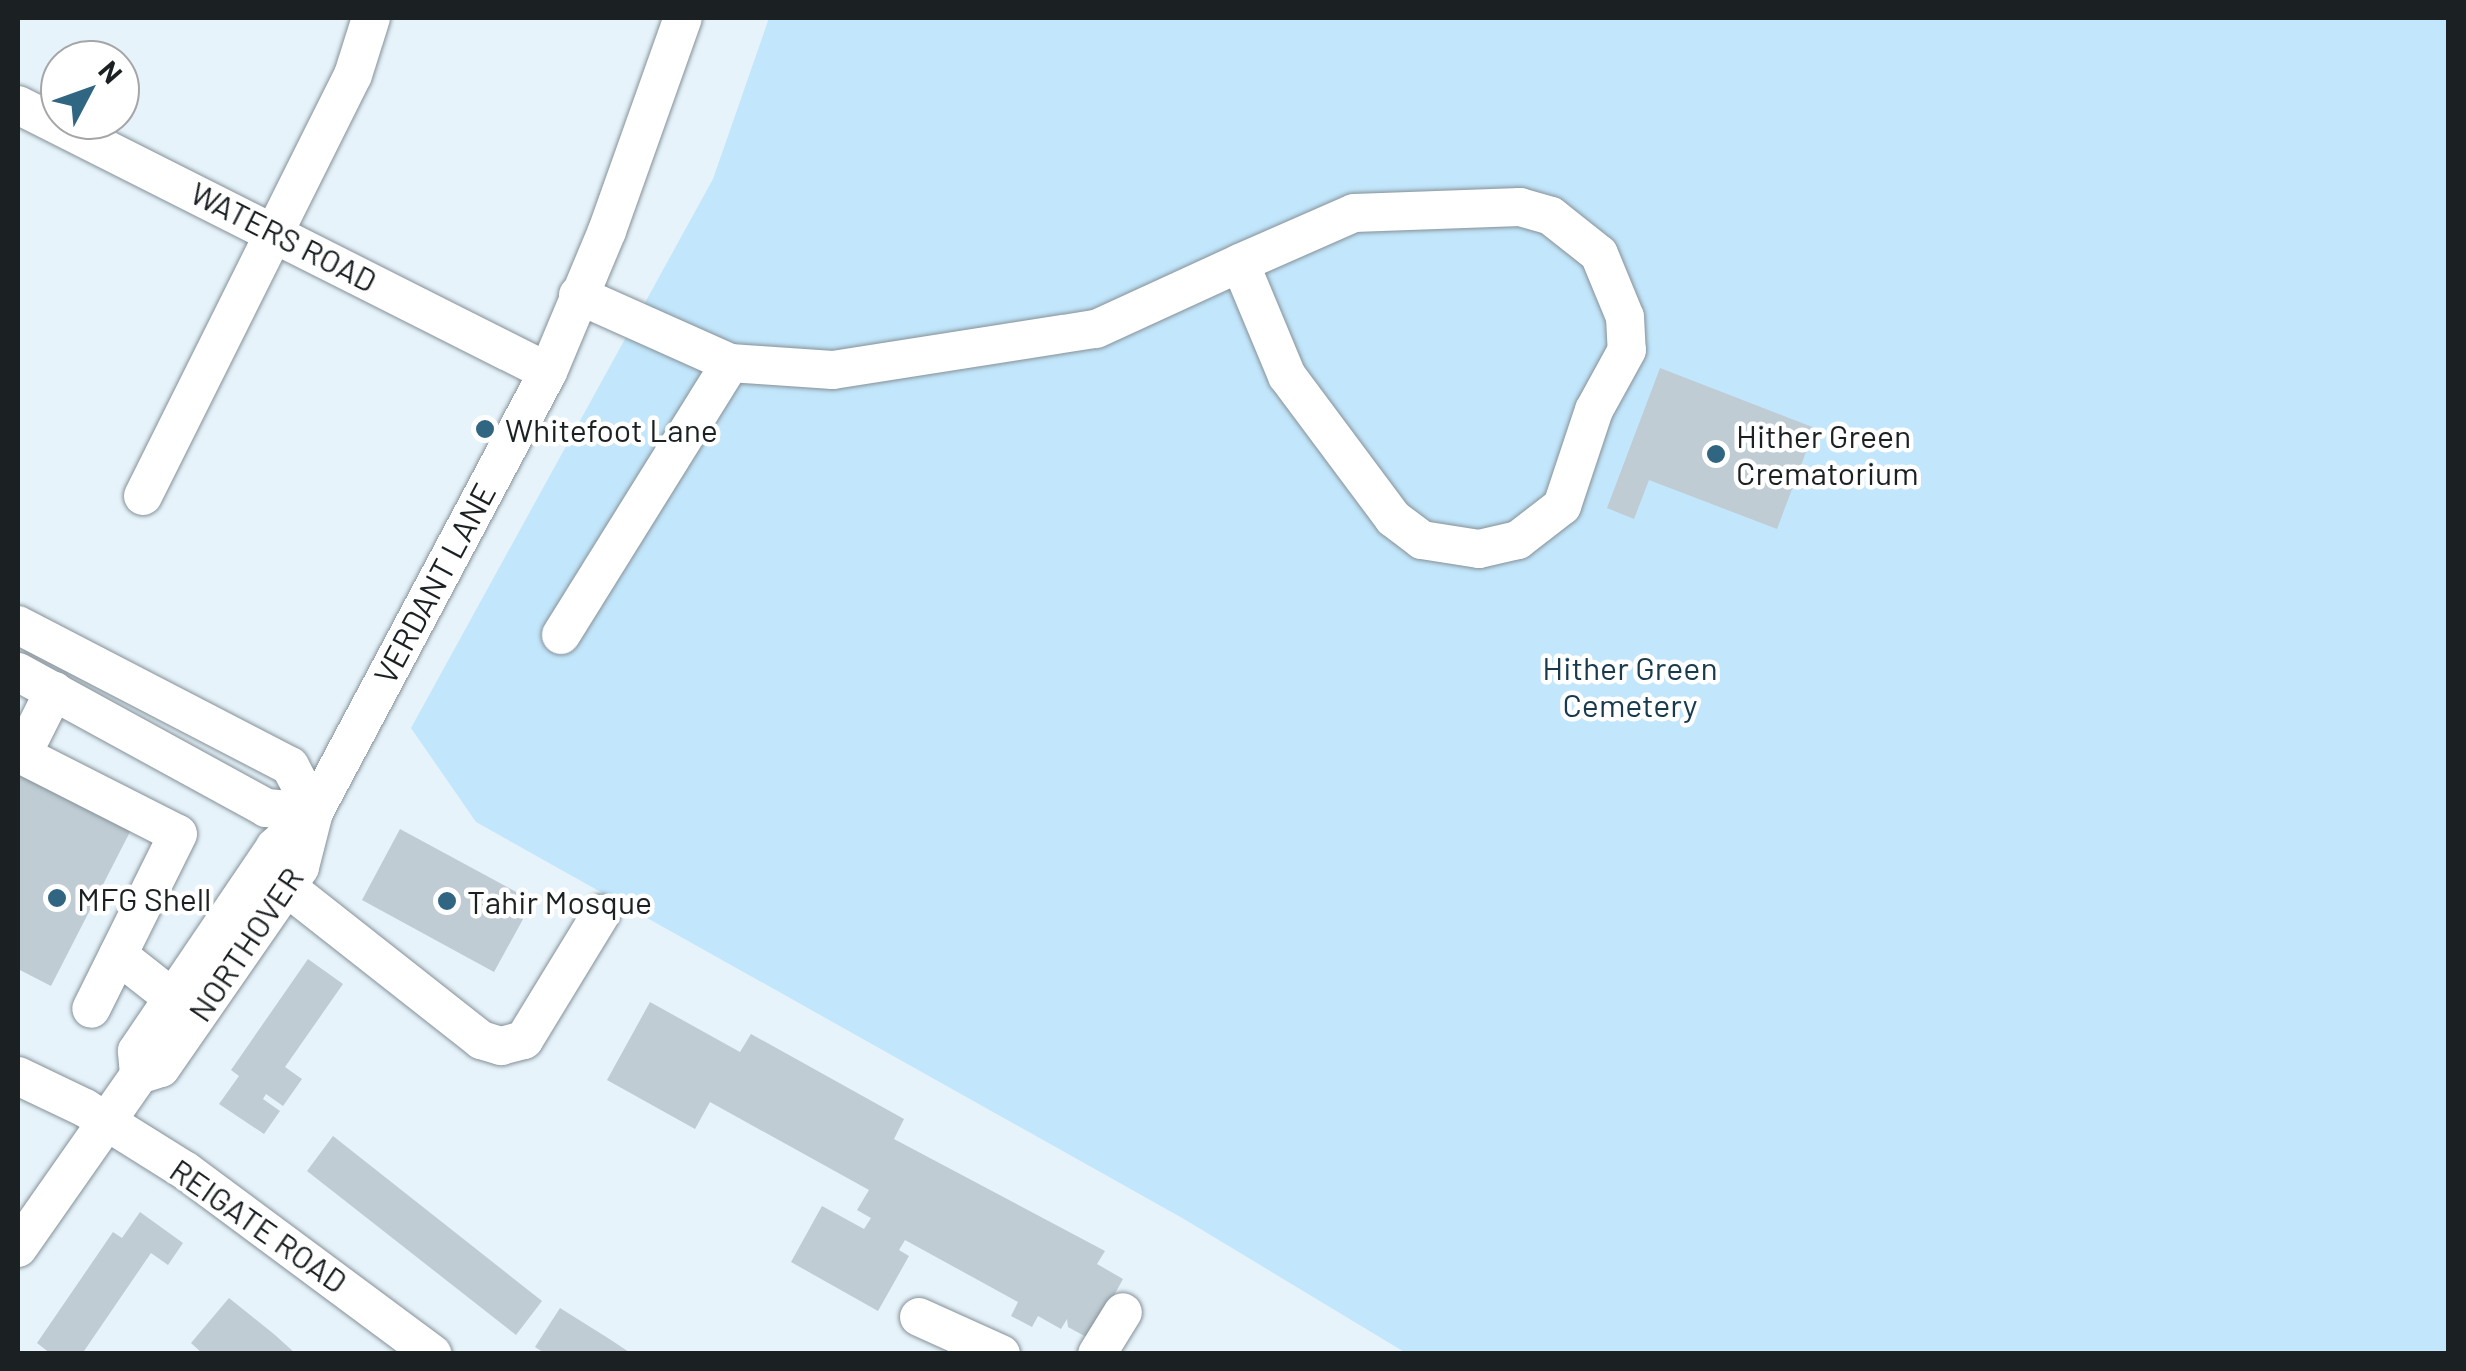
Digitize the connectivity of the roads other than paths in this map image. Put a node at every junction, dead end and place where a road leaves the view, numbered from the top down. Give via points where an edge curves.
1 (371, 18) edge
2 (683, 18) edge
3 (18, 105) edge
4 (275, 231) junction
5 (1240, 263) junction
6 (578, 295) junction
7 (730, 363) junction
8 (548, 372) junction
9 (143, 496) dead end
10 (18, 624) edge
11 (561, 634) dead end
12 (18, 672) edge
13 (54, 691) junction
14 (20, 754) edge
15 (314, 812) junction
16 (288, 888) junction
17 (600, 914) dead end
18 (118, 955) junction
19 (174, 999) junction
20 (91, 1009) dead end
21 (139, 1075) junction
22 (18, 1076) edge
23 (107, 1122) junction
24 (18, 1248) edge
25 (1123, 1312) dead end
26 (920, 1317) dead end
27 (410, 1347) edge
28 (1001, 1354) edge
29 (1097, 1354) edge

1 - 4 street via 353,75
2 - 6 street, VERDANT LANE
3 - 4 street, WATERS ROAD
4 - 8 street, WATERS ROAD
4 - 9 street
5 - 5 street via 1287,376 1361,483 1407,529 1422,540 1479,549 1518,540 1562,506 1594,410 1627,350 1616,286 1600,254 1577,232 1520,207 1448,205 1354,214
5 - 7 street via 1096,328 834,370
6 - 7 street
6 - 8 street, VERDANT LANE
7 - 11 street
8 - 15 street, VERDANT LANE
10 - 15 street via 290,766
12 - 13 street
13 - 14 street
13 - 15 street via 266,808
14 - 18 street via 178,834
15 - 16 street, NORTHOVER
15 - 19 street, NORTHOVER via 274,846
16 - 17 street via 482,1040 501,1046 524,1040
16 - 21 street, NORTHOVER via 161,1068
18 - 19 street
18 - 20 street
19 - 21 street, NORTHOVER via 138,1051
21 - 23 street, NORTHOVER
22 - 23 street, REIGATE ROAD
23 - 24 street, NORTHOVER
23 - 27 street, REIGATE ROAD via 272,1230
25 - 29 street
26 - 28 street

